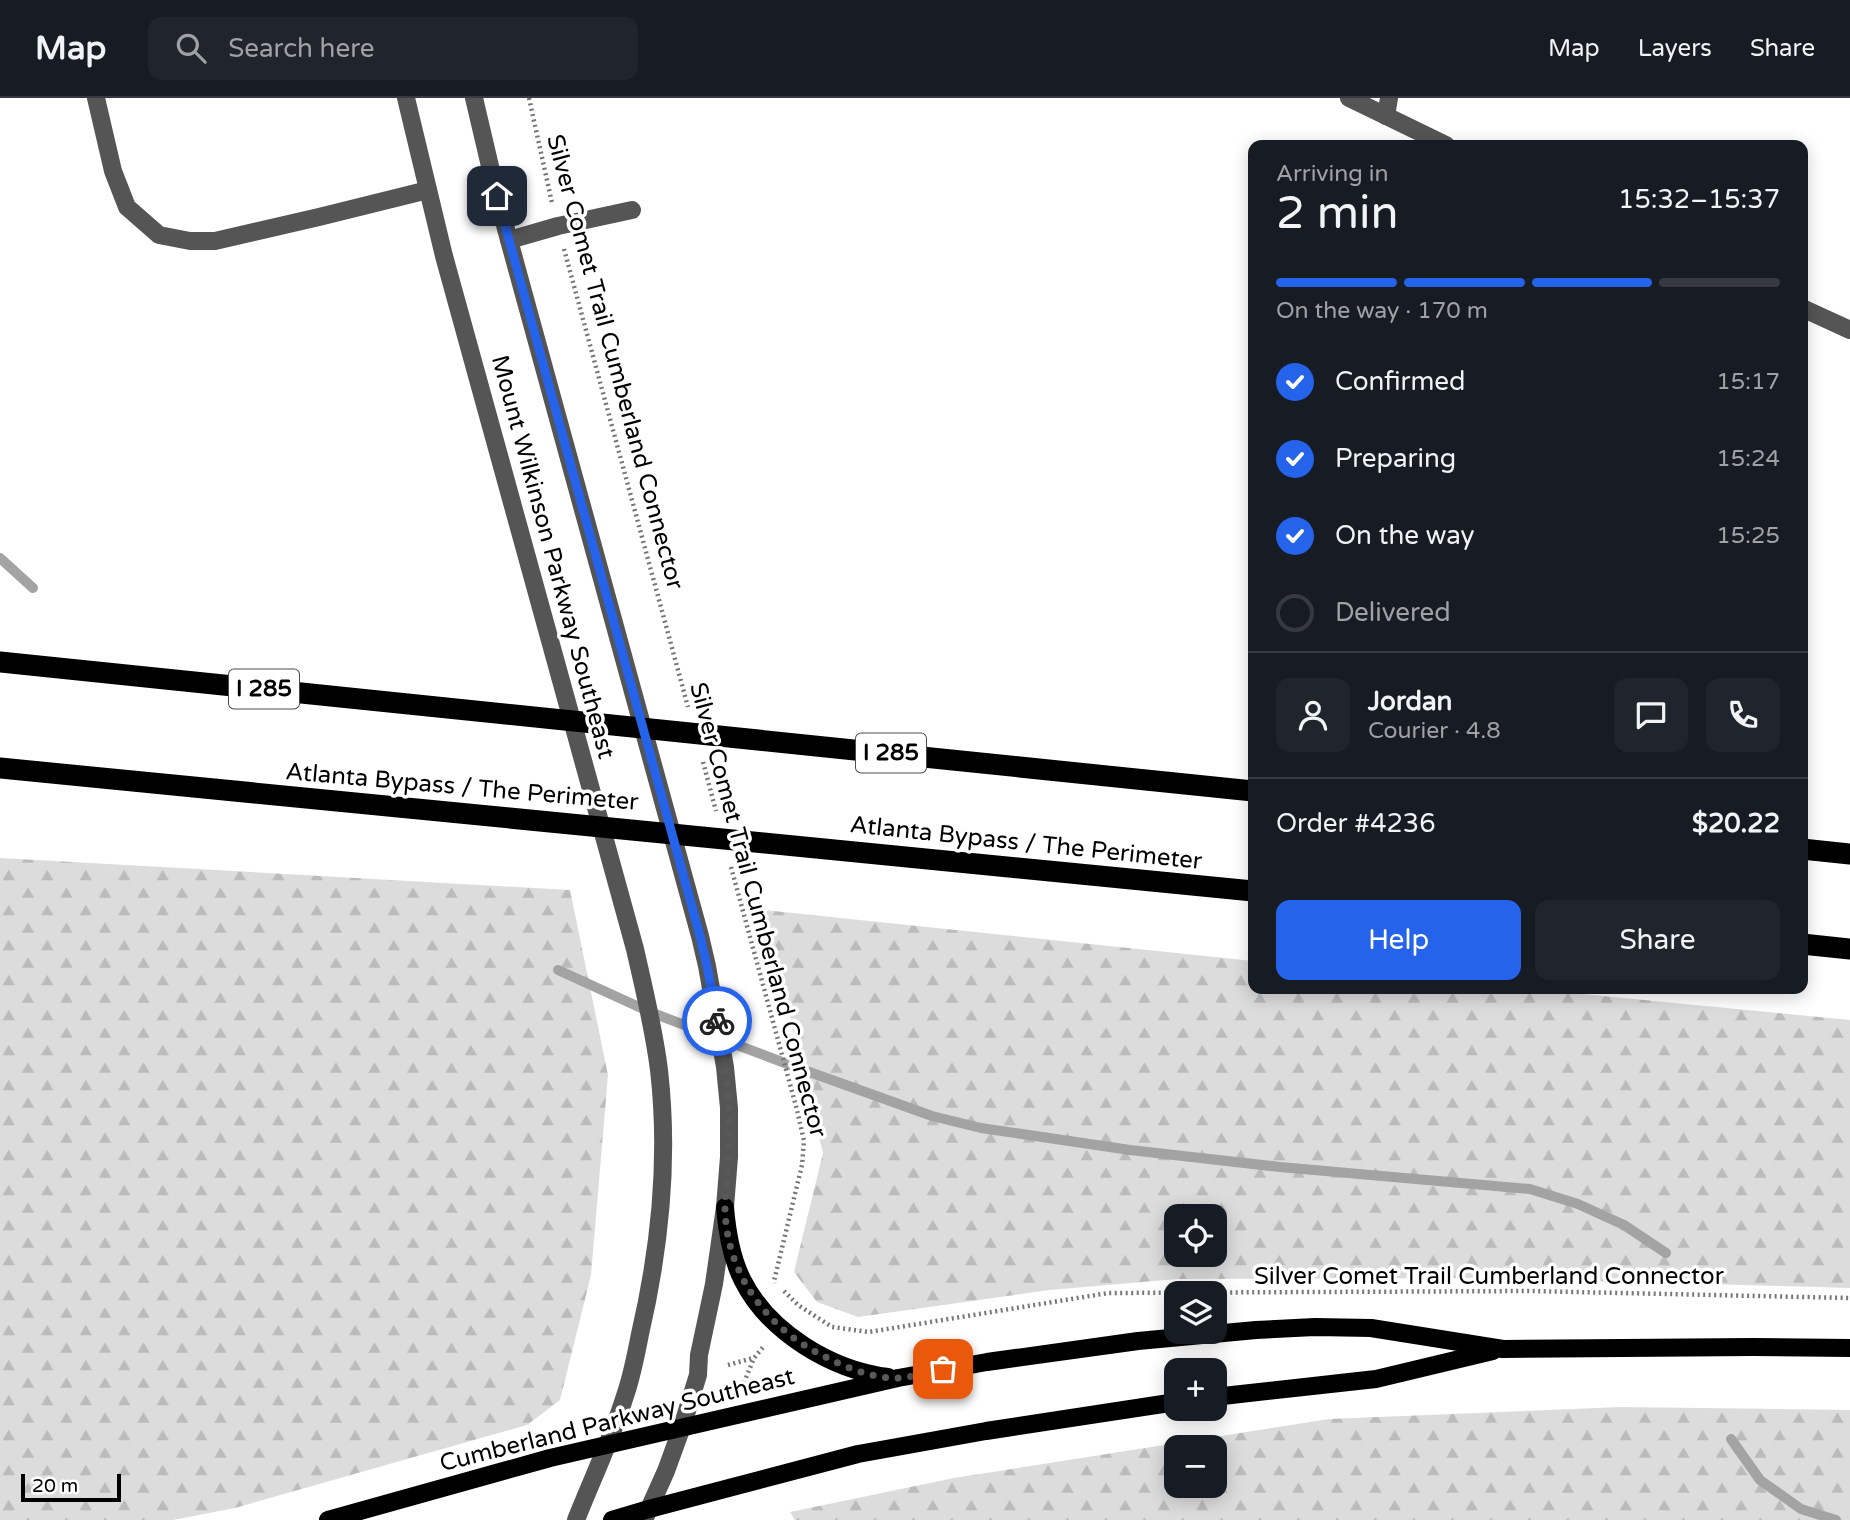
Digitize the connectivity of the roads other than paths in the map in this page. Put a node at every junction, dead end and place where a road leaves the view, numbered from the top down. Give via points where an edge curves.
1 (96, 98) edge
2 (406, 98) edge
3 (474, 98) edge
4 (1349, 98) edge
5 (1387, 107) edge
6 (1438, 140) edge
7 (428, 190) junction
8 (632, 211) dead end
9 (509, 240) junction
10 (1808, 311) edge
11 (1850, 330) edge
12 (0, 662) edge
13 (0, 768) edge
14 (1248, 790) edge
15 (1808, 850) edge
16 (1850, 854) edge
17 (1248, 891) edge
18 (1808, 945) edge
19 (1850, 949) edge
20 (724, 1207) junction
21 (1850, 1348) edge
22 (1503, 1349) junction
23 (898, 1378) junction
24 (1227, 1396) edge
25 (1164, 1404) edge
26 (682, 1427) junction
27 (605, 1446) junction
28 (647, 1514) edge
29 (328, 1520) edge
30 (576, 1520) edge
31 (612, 1520) edge

1 - 7 street via 113,171 127,207 159,235 190,242 215,241
2 - 7 street, Mount Wilkinson Parkway Southeast
3 - 9 street, Mount Wilkinson Parkway Southeast
4 - 5 street
5 - 6 street
7 - 27 street, Mount Wilkinson Parkway Southeast via 635,949 655,1044 662,1108 662,1177 652,1275 625,1397
8 - 9 street
9 - 20 street, Mount Wilkinson Parkway Southeast via 713,994 729,1108
10 - 11 street
12 - 14 highway, I 285
13 - 17 highway, Atlanta Bypass / The Perimeter
15 - 16 highway
18 - 19 highway
20 - 23 main road via 727,1234 743,1281 780,1327 834,1362
20 - 26 street, Mount Wilkinson Parkway Southeast via 698,1375
21 - 22 main road, Cumberland Parkway Southeast
22 - 23 main road, Cumberland Parkway Southeast via 1371,1328 1315,1327 1125,1343
22 - 24 main road, Cumberland Parkway Southeast via 1376,1379
23 - 26 main road, Cumberland Parkway Southeast
25 - 28 main road via 858,1454
26 - 27 main road, Cumberland Parkway Southeast
26 - 28 street, Mount Wilkinson Parkway Southeast
27 - 29 main road, Cumberland Parkway Southeast
27 - 30 street, Mount Wilkinson Parkway Southeast
28 - 31 main road

